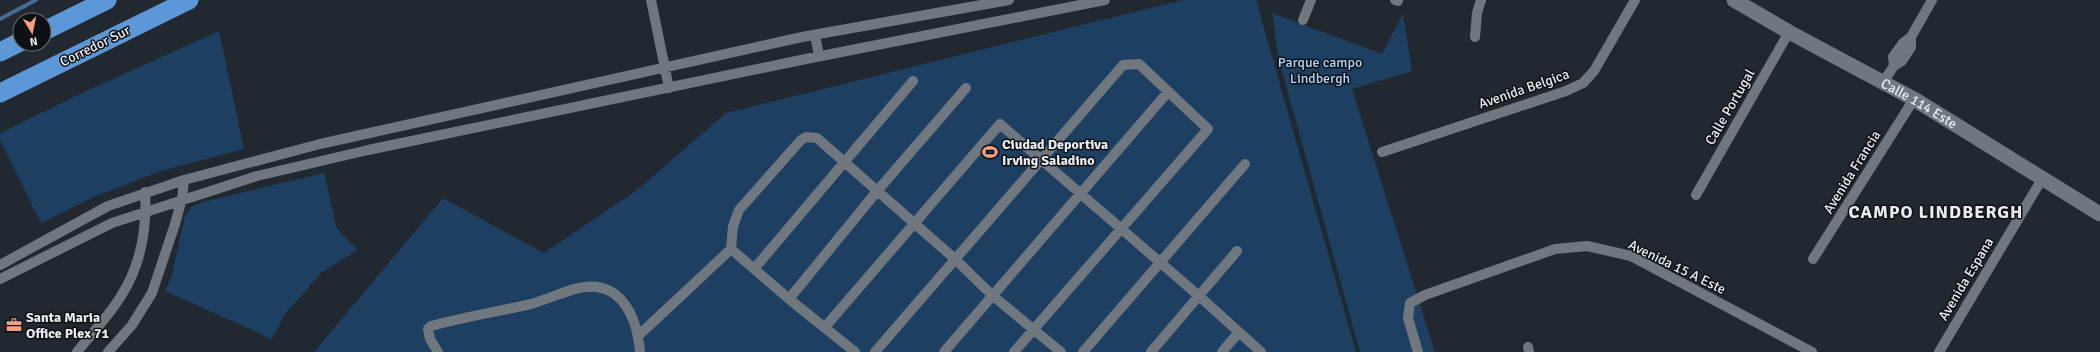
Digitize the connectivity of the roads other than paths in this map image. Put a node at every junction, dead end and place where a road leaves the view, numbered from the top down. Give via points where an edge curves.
1 (107, 0) edge
2 (189, 0) edge
3 (651, 0) edge
4 (1008, 0) edge
5 (1105, 0) edge
6 (1311, 0) edge
7 (1481, 0) edge
8 (1635, 0) edge
9 (1734, 0) edge
10 (1932, 0) edge
11 (1303, 20) dead end
12 (52, 27) edge
13 (1789, 32) junction
14 (815, 35) junction
15 (1475, 37) dead end
16 (12, 46) edge
17 (0, 52) edge
18 (819, 56) junction
19 (665, 69) junction
20 (913, 81) dead end
21 (1883, 82) junction
22 (669, 88) junction
23 (966, 88) dead end
24 (1168, 92) junction
25 (0, 93) edge
26 (1914, 99) junction
27 (1382, 152) dead end
28 (1040, 159) junction
29 (844, 162) junction
30 (1245, 164) dead end
31 (2042, 178) junction
32 (184, 180) junction
33 (878, 190) junction
34 (145, 192) junction
35 (1080, 194) junction
36 (1696, 195) dead end
37 (182, 199) junction
38 (146, 211) junction
39 (2100, 214) edge
40 (914, 223) junction
41 (1121, 229) junction
42 (732, 249) junction
43 (1237, 251) dead end
44 (955, 259) junction
45 (1813, 259) dead end
46 (1161, 263) junction
47 (0, 265) edge
48 (754, 270) junction
49 (0, 279) edge
50 (993, 296) junction
51 (1199, 296) junction
52 (789, 299) junction
53 (825, 327) junction
54 (1034, 328) junction
55 (1239, 332) junction
56 (638, 336) junction
57 (77, 352) edge
58 (108, 352) edge
59 (438, 352) edge
60 (640, 352) edge
61 (855, 352) edge
62 (875, 352) edge
63 (944, 352) edge
64 (1014, 352) edge
65 (1061, 352) edge
66 (1083, 352) edge
67 (1151, 352) edge
68 (1222, 352) edge
69 (1261, 352) edge
70 (1418, 352) edge
71 (1812, 352) edge
72 (1939, 352) edge

1 - 12 highway
2 - 25 highway, Corredor Sur
3 - 19 street
4 - 14 street
5 - 18 street
6 - 11 street
7 - 15 street
8 - 27 street, Avenida Belgica via 1594,71 1583,82
9 - 13 street, Calle 114 Este
10 - 21 street via 1911,37 1911,47
13 - 21 street, Calle 114 Este
13 - 36 street, Calle Portugal
14 - 18 street
14 - 19 street
16 - 17 highway
18 - 22 street
19 - 22 street
19 - 32 street via 320,144
20 - 29 street
21 - 26 street, Calle 114 Este
22 - 37 street via 368,150 258,176
23 - 33 street
24 - 28 street via 1139,64 1123,65
24 - 35 street
24 - 41 street via 1208,129
26 - 31 street, Calle 114 Este
26 - 45 street, Avenida Francia
28 - 35 street
28 - 40 street via 1000,124
28 - 44 street
29 - 33 street
29 - 42 street via 817,138 806,137 801,140 739,210 734,226
29 - 48 street
30 - 46 street
31 - 39 street, Calle 114 Este
31 - 72 street, Avenida Espana
32 - 34 street
32 - 37 street
33 - 40 street
33 - 52 street
34 - 38 street
34 - 47 street via 108,206
35 - 41 street
35 - 50 street
37 - 38 street
37 - 58 street via 152,293 132,325
38 - 49 street via 112,223
38 - 57 street via 139,255 132,274 121,296
40 - 44 street
40 - 53 street
41 - 46 street
41 - 54 street
42 - 48 street
42 - 56 street
43 - 51 street
44 - 50 street
44 - 62 street
46 - 51 street
46 - 66 street
48 - 52 street
50 - 54 street
50 - 63 street
51 - 55 street
51 - 67 street
52 - 53 street
53 - 61 street
54 - 64 street
54 - 65 street
55 - 68 street
55 - 69 street
56 - 59 street via 631,314 624,303 608,290 588,287 528,305 432,326 428,330
56 - 60 street
70 - 71 street, Avenida 15 A Este via 1408,318 1410,303 1425,295 1555,249 1587,246 1631,256

